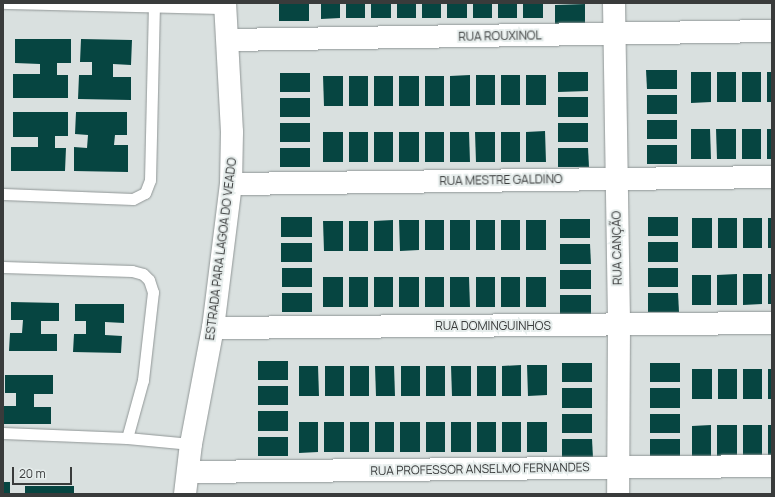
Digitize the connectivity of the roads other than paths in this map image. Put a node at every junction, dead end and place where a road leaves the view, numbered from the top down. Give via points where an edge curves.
1 (614, 3) edge
2 (3, 4) edge
3 (154, 5) edge
4 (225, 5) edge
5 (772, 31) edge
6 (615, 35) junction
7 (228, 40) junction
8 (772, 177) edge
9 (616, 178) junction
10 (231, 184) junction
11 (3, 194) edge
12 (3, 267) edge
13 (772, 323) edge
14 (618, 325) junction
15 (213, 328) junction
16 (3, 433) edge
17 (127, 438) junction
18 (191, 444) junction
19 (772, 466) edge
20 (618, 467) junction
21 (188, 472) junction
22 (184, 494) edge
23 (618, 494) edge

1 - 6 street, RUA CANÇÃO
2 - 3 lane
3 - 4 lane
3 - 11 lane via 150,180 144,193 133,199
4 - 7 street, ESTRADA PARA LAGOA DO VEADO
5 - 6 street, RUA ROUXINOL
6 - 7 street, RUA ROUXINOL
6 - 9 street, RUA CANÇÃO
7 - 10 street, ESTRADA PARA LAGOA DO VEADO via 232,132
8 - 9 street, RUA MESTRE GALDINO
9 - 10 street, RUA MESTRE GALDINO
9 - 14 street, RUA CANÇÃO
10 - 15 street, ESTRADA PARA LAGOA DO VEADO
12 - 17 lane via 132,271 143,274 149,280 153,292 143,380
13 - 14 street, RUA DOMINGUINHOS
14 - 15 street, RUA DOMINGUINHOS
14 - 20 street, RUA CANÇÃO
15 - 18 street, ESTRADA PARA LAGOA DO VEADO
16 - 17 lane
17 - 18 lane
18 - 21 street, ESTRADA PARA LAGOA DO VEADO
19 - 20 street, RUA PROFESSOR ANSELMO FERNANDES
20 - 21 street, RUA PROFESSOR ANSELMO FERNANDES
20 - 23 street, RUA CANÇÃO
21 - 22 street, ESTRADA PARA LAGOA DO VEADO

